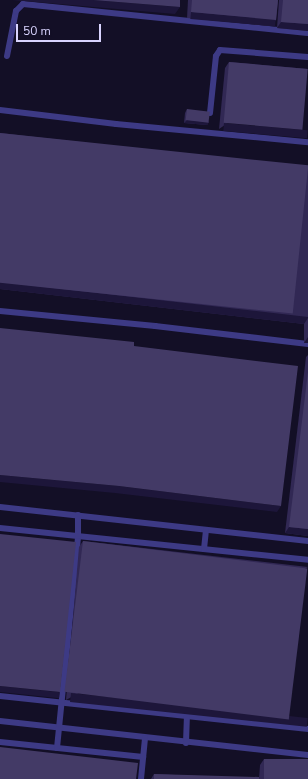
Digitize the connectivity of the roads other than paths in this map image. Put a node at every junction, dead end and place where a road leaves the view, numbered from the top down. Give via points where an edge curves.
1 (308, 33) edge
2 (7, 56) dead end
3 (308, 57) edge
4 (0, 110) edge
5 (210, 113) edge
6 (308, 142) edge
7 (0, 311) edge
8 (308, 344) edge
9 (0, 506) edge
10 (78, 514) junction
11 (0, 528) edge
12 (206, 530) junction
13 (78, 536) junction
14 (308, 541) edge
15 (204, 549) junction
16 (308, 560) edge
17 (0, 696) edge
18 (63, 702) junction
19 (187, 716) junction
20 (0, 721) edge
21 (61, 728) junction
22 (308, 729) edge
23 (145, 738) junction
24 (0, 742) edge
25 (186, 743) junction
26 (57, 748) junction
27 (308, 755) edge
28 (143, 757) junction
29 (141, 779) edge

1 - 2 lane via 23,4 16,11
3 - 5 lane via 220,50 216,56
4 - 6 lane
7 - 8 lane
9 - 10 lane
10 - 12 lane
10 - 13 lane
11 - 13 lane
12 - 14 lane
12 - 15 lane
13 - 15 lane
13 - 18 lane
15 - 16 lane
17 - 18 lane
18 - 19 lane
18 - 21 lane
19 - 22 lane
19 - 25 lane
20 - 21 lane
21 - 23 lane
21 - 26 lane
23 - 25 lane
23 - 28 lane
24 - 26 lane
25 - 27 lane
26 - 28 lane
28 - 29 lane

